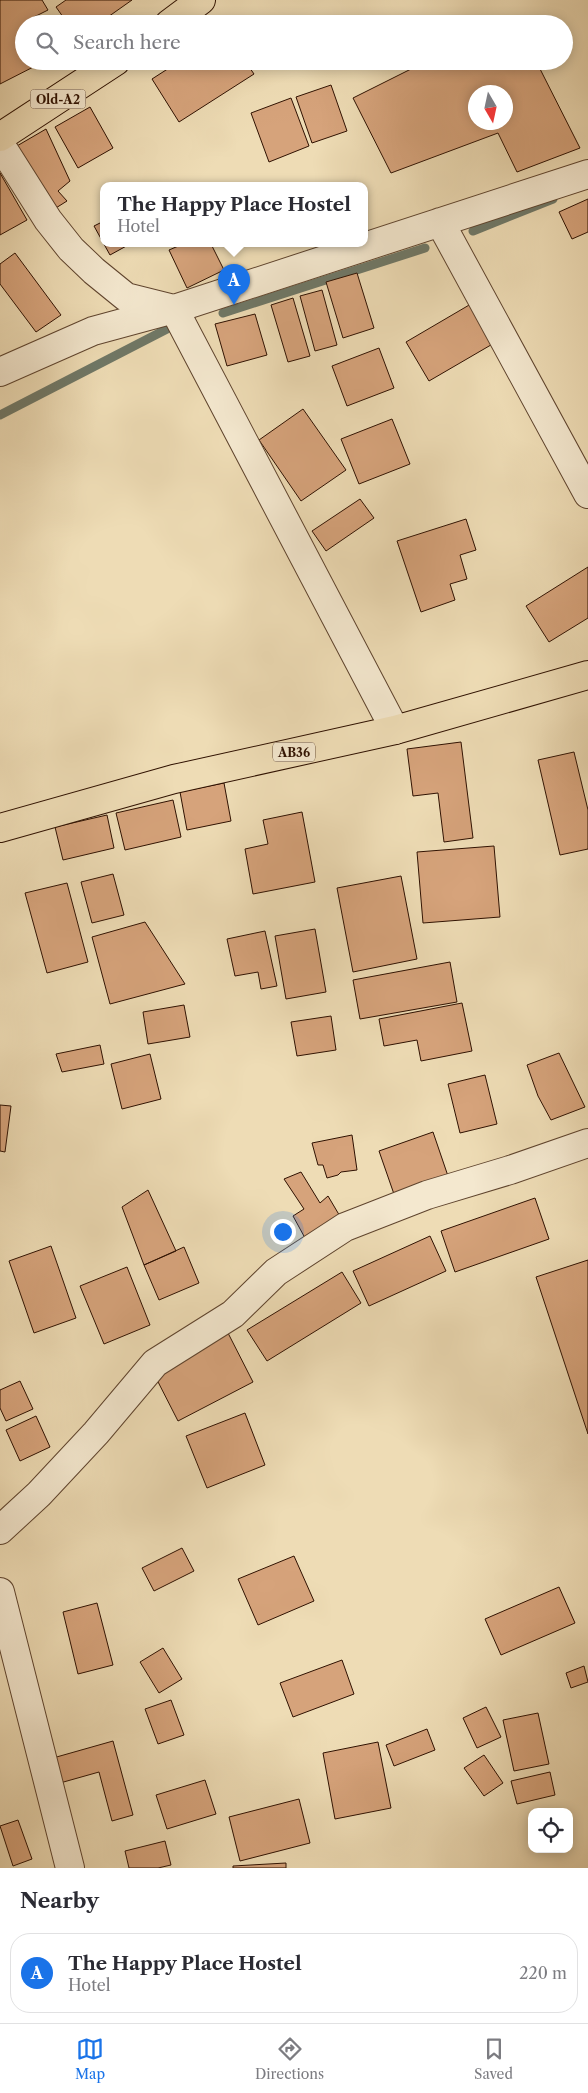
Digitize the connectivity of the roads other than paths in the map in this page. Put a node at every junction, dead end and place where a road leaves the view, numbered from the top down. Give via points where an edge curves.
1 (201, 0) edge
2 (181, 15) edge
3 (102, 70) edge
4 (0, 137) edge
5 (0, 144) edge
6 (588, 174) edge
7 (440, 222) junction
8 (368, 246) edge
9 (364, 247) edge
10 (174, 309) junction
11 (0, 372) edge
12 (588, 494) edge
13 (588, 674) edge
14 (396, 730) junction
15 (0, 828) edge
16 (588, 1143) edge
17 (0, 1530) edge
18 (0, 1592) edge
19 (70, 1868) edge

1 - 2 main road
3 - 4 main road, Old-A2
5 - 10 street via 48,220 94,271 126,297
6 - 7 street
7 - 8 street
7 - 12 street
9 - 10 street
10 - 11 street via 93,331
10 - 14 street
13 - 14 main road, AB36
14 - 15 main road, AB36 via 174,779
16 - 17 street via 427,1195 345,1227 276,1272 233,1314 155,1363 90,1440
18 - 19 street

